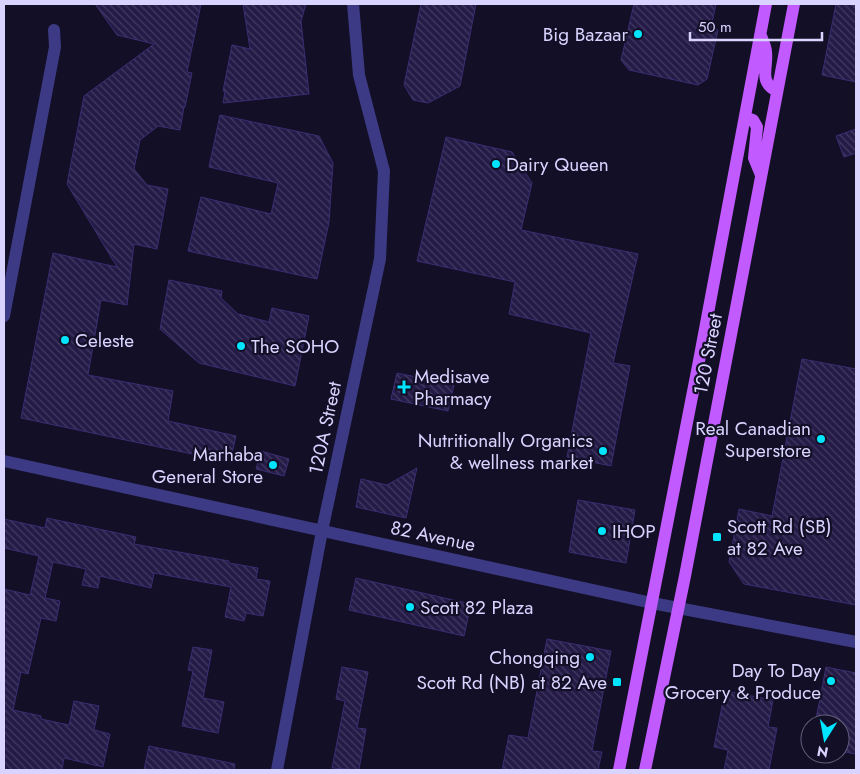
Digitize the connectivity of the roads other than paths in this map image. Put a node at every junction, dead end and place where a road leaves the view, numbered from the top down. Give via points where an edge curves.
1 (353, 4) edge
2 (766, 4) edge
3 (794, 4) edge
4 (54, 30) dead end
5 (760, 34) junction
6 (777, 91) junction
7 (745, 117) junction
8 (761, 175) junction
9 (4, 316) edge
10 (4, 461) edge
11 (322, 531) junction
12 (652, 603) junction
13 (678, 607) junction
14 (856, 642) edge
15 (277, 770) edge
16 (619, 770) edge
17 (645, 770) edge

1 - 11 street, 120A Street via 359,75 384,171 380,259
2 - 5 main road, 120 Street
3 - 6 main road, 120 Street
4 - 9 street via 56,47
5 - 6 main road via 766,52 766,80 770,88
5 - 7 main road, 120 Street
6 - 8 main road, 120 Street
7 - 8 main road via 754,120 757,127 754,158
7 - 12 main road, 120 Street
8 - 13 main road, 120 Street
10 - 11 street, 82 Avenue
11 - 12 street, 82 Avenue
11 - 15 street, 120A Street
12 - 13 street, 82 Avenue
12 - 16 main road, 120 Street
13 - 14 street, 82 Avenue
13 - 17 main road, 120 Street

